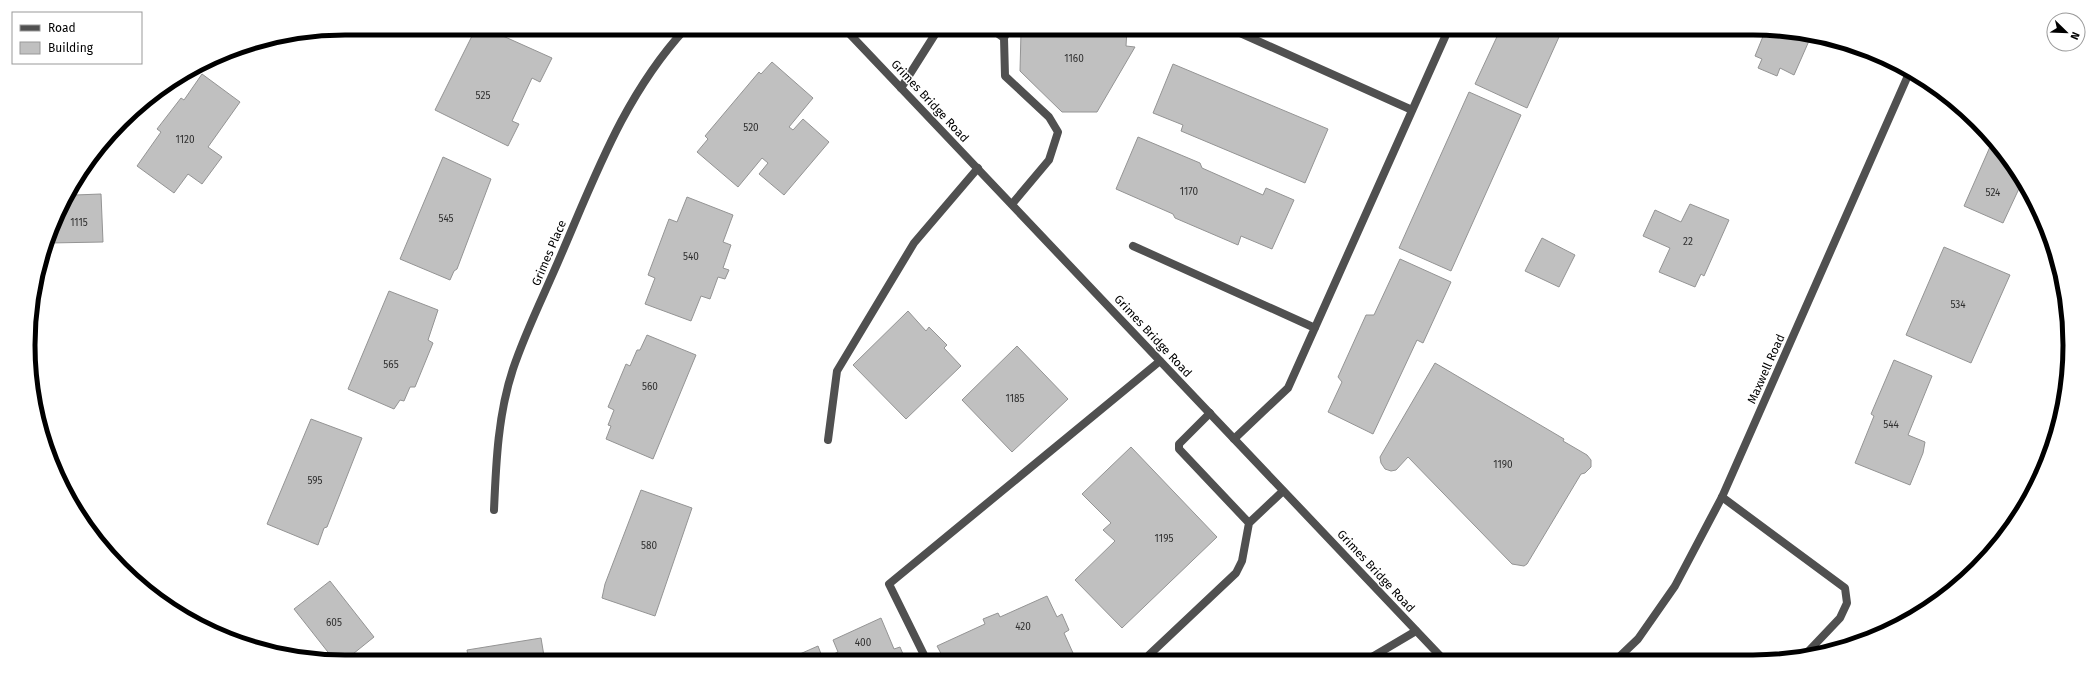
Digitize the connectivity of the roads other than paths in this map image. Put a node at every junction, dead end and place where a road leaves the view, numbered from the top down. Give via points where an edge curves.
1 (680, 35) edge
2 (851, 35) edge
3 (935, 35) edge
4 (1000, 35) edge
5 (1006, 35) edge
6 (1245, 35) edge
7 (1446, 35) edge
8 (1004, 38) junction
9 (1907, 77) edge
10 (901, 88) junction
11 (1412, 110) junction
12 (978, 168) junction
13 (1012, 204) junction
14 (1133, 246) dead end
15 (1315, 328) junction
16 (1160, 361) junction
17 (1210, 413) junction
18 (1234, 439) junction
19 (828, 440) dead end
20 (1283, 491) junction
21 (1722, 497) junction
22 (494, 510) dead end
23 (1250, 523) junction
24 (1416, 631) junction
25 (1810, 649) edge
26 (924, 655) edge
27 (1151, 655) edge
28 (1375, 655) edge
29 (1439, 655) edge
30 (1621, 655) edge

1 - 22 street, Grimes Place via 637,91 609,142 513,370 497,442
2 - 10 street, Grimes Bridge Road
3 - 10 street
4 - 8 street
5 - 8 street
6 - 11 street
7 - 11 street
8 - 13 street via 1005,76 1049,117 1058,132 1049,160
9 - 21 street, Maxwell Road
10 - 12 street, Grimes Bridge Road
11 - 15 street
12 - 13 street, Grimes Bridge Road
12 - 19 street via 914,243 837,371
13 - 16 street, Grimes Bridge Road
14 - 15 street
15 - 18 street via 1288,388
16 - 17 street, Grimes Bridge Road
16 - 26 street via 890,584
17 - 18 street, Grimes Bridge Road
17 - 23 street via 1179,444 1179,449
18 - 20 street, Grimes Bridge Road
20 - 23 street
20 - 24 street, Grimes Bridge Road
21 - 25 street via 1845,588 1847,603 1840,618
21 - 30 street, Maxwell Road via 1675,586 1638,639
23 - 27 street via 1242,561 1236,573
24 - 28 street
24 - 29 street, Grimes Bridge Road

